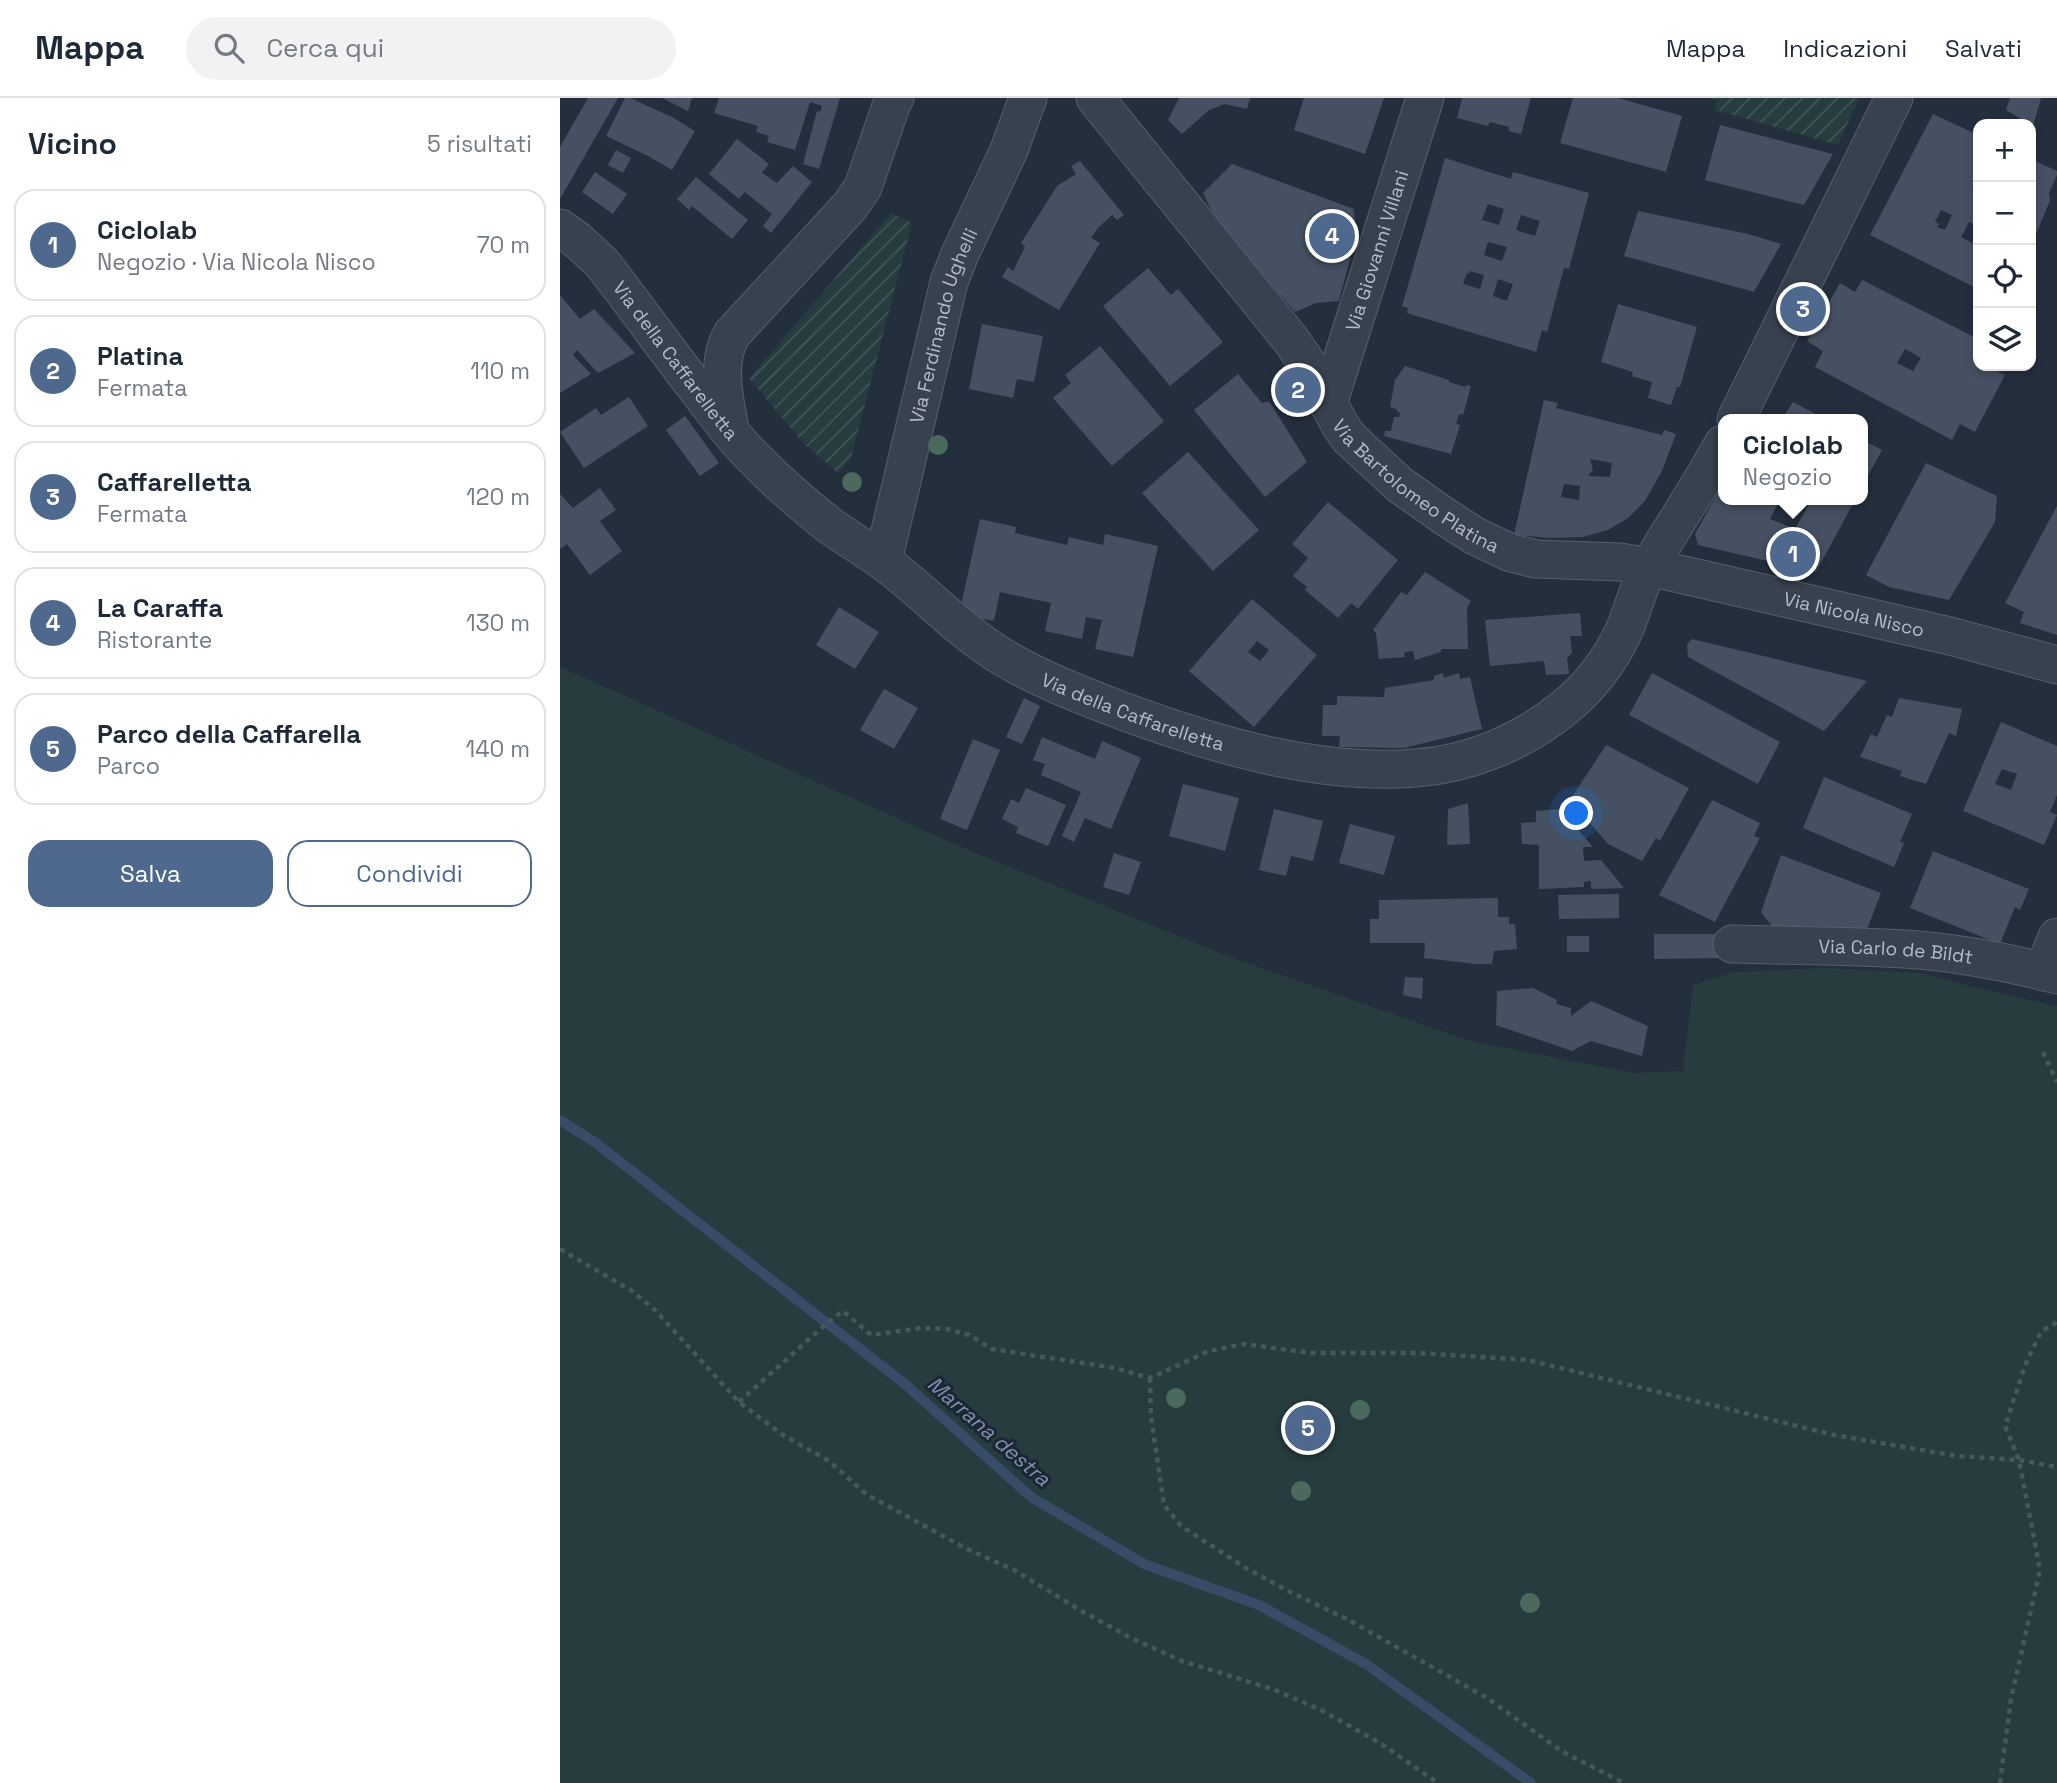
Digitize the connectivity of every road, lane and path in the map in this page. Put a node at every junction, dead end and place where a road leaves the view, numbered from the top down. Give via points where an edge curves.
1 (895, 98) edge
2 (1028, 98) edge
3 (1095, 98) edge
4 (1425, 98) edge
5 (1894, 98) edge
6 (560, 229) edge
7 (1328, 404) junction
8 (1738, 414) edge
9 (730, 432) junction
10 (1718, 452) edge
11 (883, 561) junction
12 (1649, 567) junction
13 (2057, 665) edge
14 (2057, 937) edge
15 (1732, 944) dead end
16 (2050, 974) edge
17 (2043, 1052) dead end
18 (2057, 1082) edge
19 (560, 1249) edge
20 (2057, 1322) edge
21 (1150, 1378) junction
22 (740, 1402) junction
23 (2019, 1460) junction
24 (2057, 1467) edge
25 (1438, 1783) edge
26 (1624, 1783) edge
27 (2000, 1783) edge

1 - 9 street via 851,205 727,341 722,373
2 - 11 street, Via Ferdinando Ughelli via 949,282
3 - 7 street, Via Bartolomeo Platina via 1291,340
4 - 7 street, Via Giovanni Villani
5 - 8 street
6 - 9 street, Via della Caffarelletta via 602,263
7 - 12 street, Via Bartolomeo Platina via 1349,438 1380,468 1444,516 1498,548 1536,559
9 - 11 street, Via della Caffarelletta via 799,500
10 - 12 street, Via della Caffarelletta
11 - 12 street, Via della Caffarelletta via 973,639 1058,685 1188,734 1253,752 1341,766 1397,769 1437,765 1493,750 1562,710 1585,690 1613,651
12 - 13 street, Via Nicola Nisco
14 - 16 street
15 - 16 street, Via Carlo de Bildt via 1905,949
17 - 18 path
19 - 22 path via 632,1291 655,1310
20 - 23 path via 2041,1332 2005,1426
21 - 22 path via 1115,1368 992,1349 947,1329 870,1335 843,1311
21 - 23 path via 1209,1351 1244,1344 1311,1353 1528,1360 1835,1435
21 - 26 path via 1164,1504 1181,1526 1246,1568 1487,1698 1563,1752
22 - 25 path via 783,1435 829,1461 866,1494 915,1522 1014,1570 1133,1639 1321,1710
23 - 24 path
23 - 27 path via 2040,1570 2011,1699

